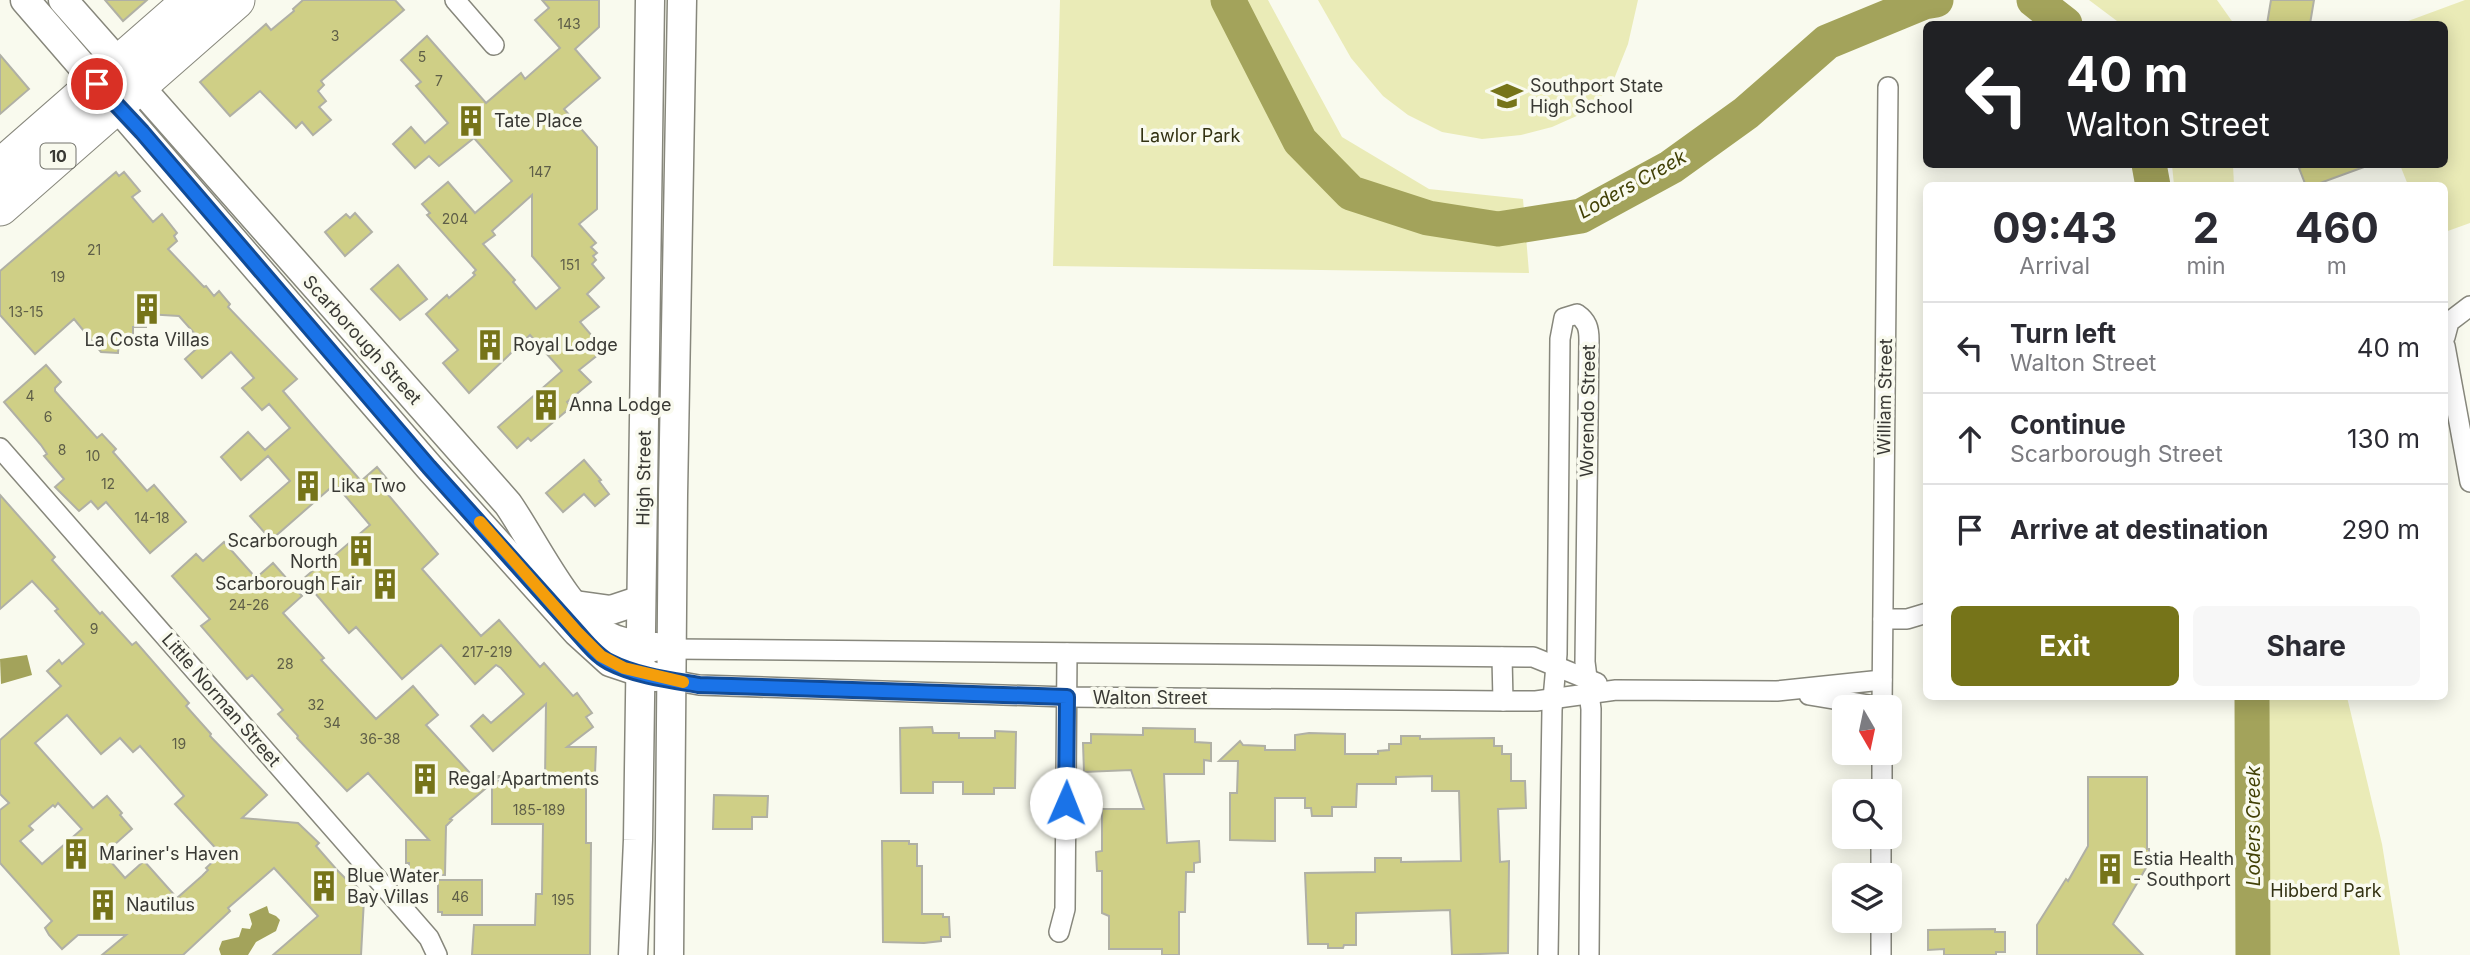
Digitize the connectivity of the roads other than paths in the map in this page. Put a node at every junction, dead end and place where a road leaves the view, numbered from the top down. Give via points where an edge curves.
1 (25, 0) edge
2 (63, 0) edge
3 (192, 0) edge
4 (236, 0) edge
5 (455, 0) edge
6 (650, 0) edge
7 (682, 0) edge
8 (494, 45) dead end
9 (118, 85) junction
10 (1888, 87) dead end
11 (0, 168) edge
12 (0, 207) edge
13 (2470, 306) edge
14 (2448, 329) edge
15 (2448, 362) edge
16 (0, 448) edge
17 (2470, 482) edge
18 (641, 600) junction
19 (575, 605) junction
20 (1923, 614) edge
21 (1883, 619) junction
22 (672, 649) junction
23 (1067, 653) junction
24 (1502, 657) junction
25 (639, 659) junction
26 (1556, 666) junction
27 (671, 680) junction
28 (1882, 680) junction
29 (1588, 686) junction
30 (1777, 691) junction
31 (1881, 695) edge
32 (1067, 697) junction
33 (1553, 698) junction
34 (1832, 698) edge
35 (1503, 701) junction
36 (1059, 932) dead end
37 (1881, 933) edge
38 (437, 955) edge
39 (633, 955) edge
40 (669, 955) edge
41 (1548, 955) edge
42 (1589, 955) edge
43 (1881, 955) edge

1 - 9 main road, Scarborough Street
2 - 9 main road, Scarborough Street
3 - 9 highway, 10
4 - 9 highway, 10
5 - 8 street
6 - 18 main road, High Street
7 - 22 main road, High Street
9 - 11 highway, 10
9 - 12 highway, 10
9 - 19 main road, Scarborough Street via 508,505
9 - 25 main road, Scarborough Street via 429,467 577,632 606,660
10 - 21 street, William Street
13 - 14 street
15 - 17 street
16 - 38 street, Little Norman Street via 402,907
18 - 19 main road via 611,610
18 - 25 main road, High Street
19 - 25 main road, Scarborough Street
20 - 21 street
21 - 28 street, William Street
22 - 23 street, Walton Street
22 - 25 main road, Scarborough Street
22 - 27 main road, High Street
23 - 24 street, Walton Street
23 - 32 street
24 - 26 street, Walton Street via 1533,657
24 - 35 street
25 - 27 main road, Scarborough Street
25 - 39 main road, High Street
26 - 29 street, Walton Street
26 - 29 street, Worendo Street via 1560,340 1564,318 1577,314 1589,328
26 - 33 street, Worendo Street
27 - 32 street, Walton Street via 699,685
27 - 40 main road, High Street
28 - 30 street, Walton Street
28 - 31 street, William Street
29 - 30 street, Walton Street
29 - 33 street, Walton Street
29 - 42 street, Worendo Street
30 - 34 street, Walton Street
32 - 35 street, Walton Street
32 - 36 street via 1065,909
33 - 35 street, Walton Street
33 - 41 street, Worendo Street
37 - 43 street

